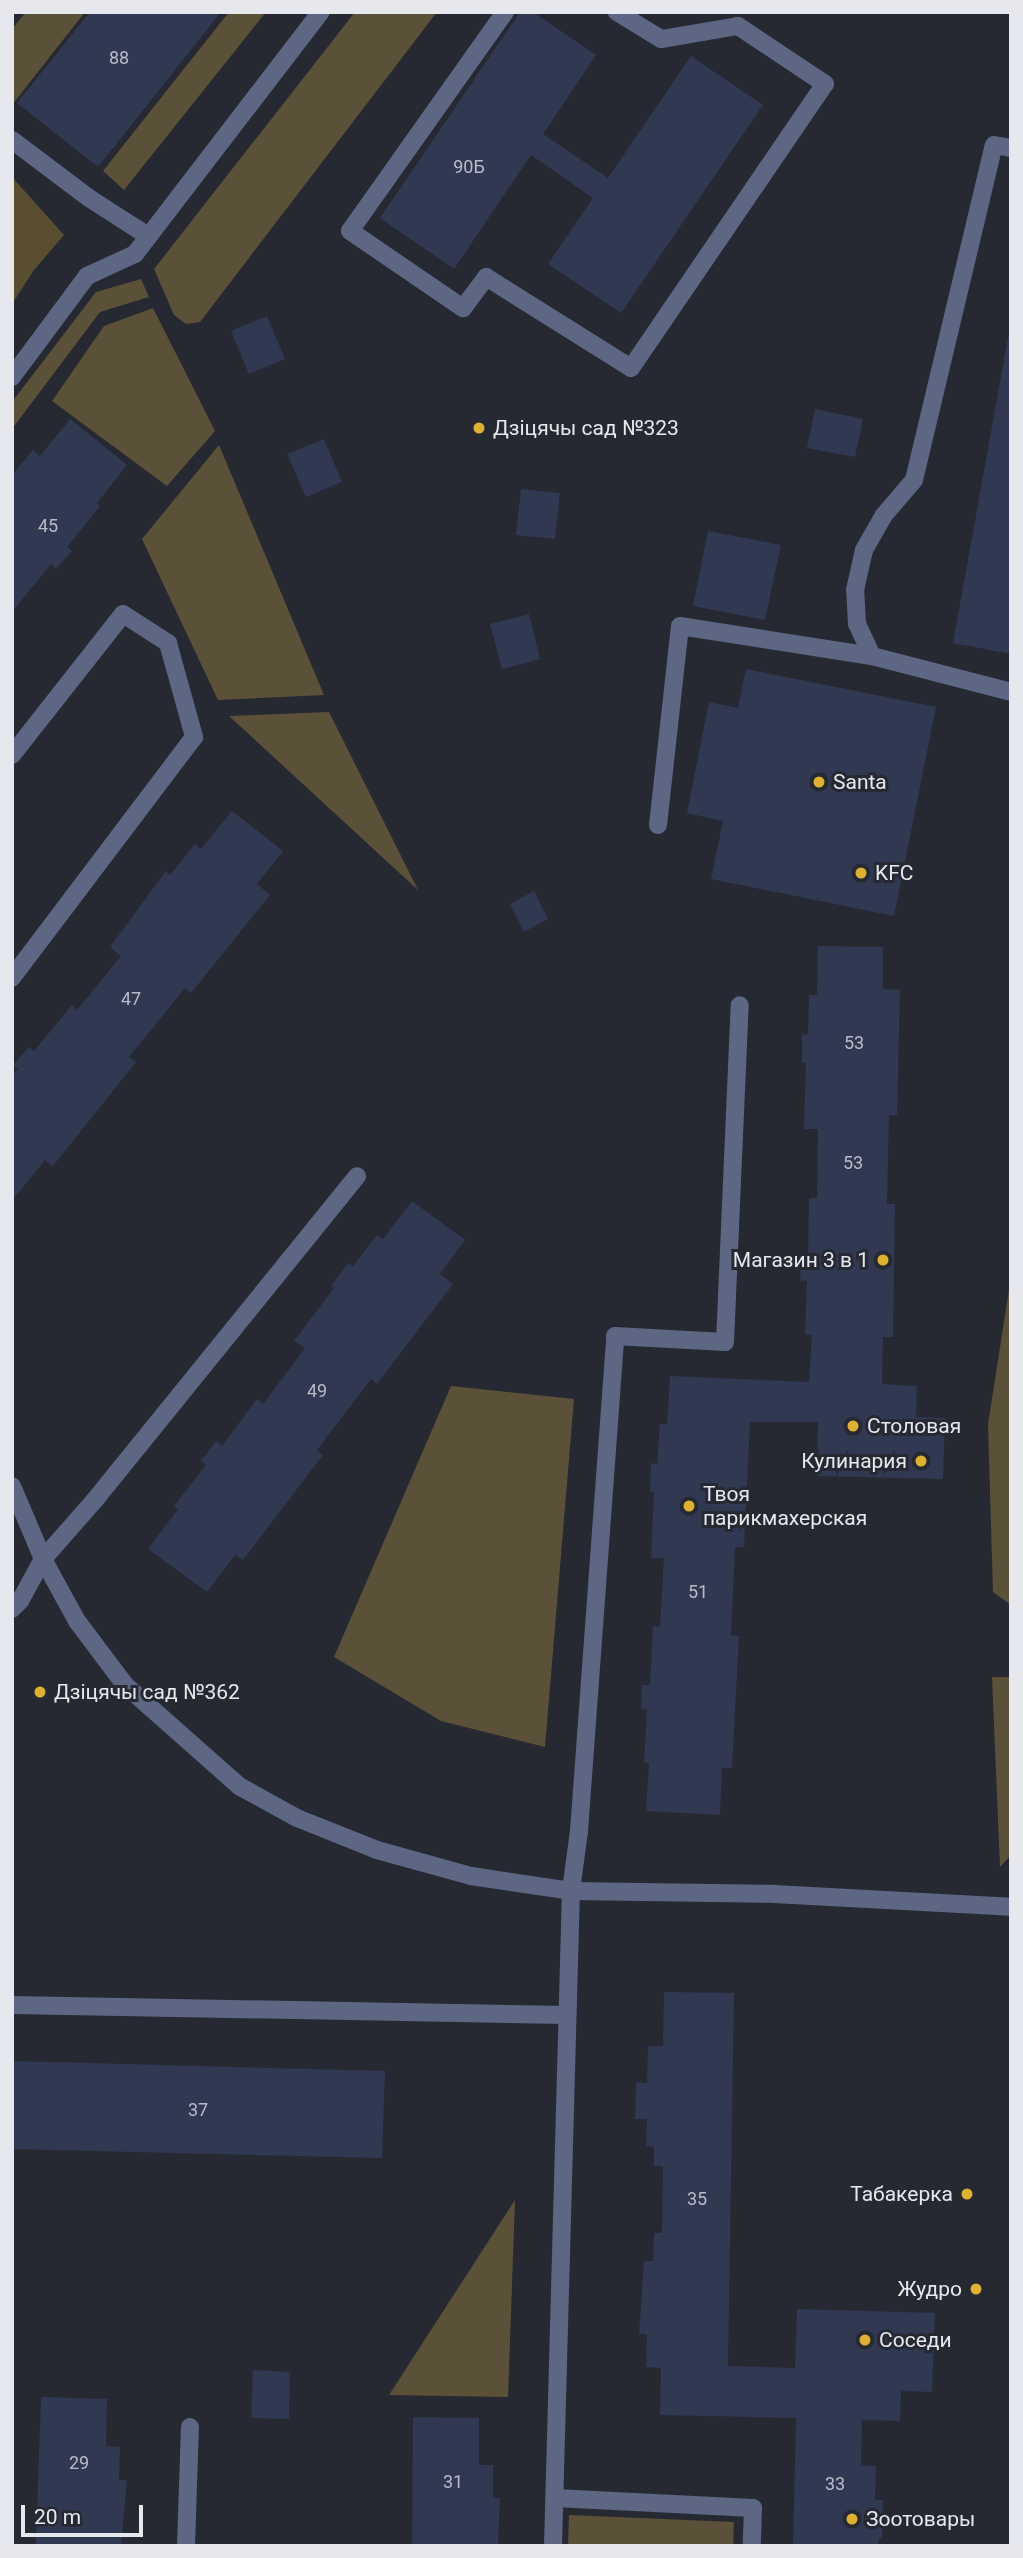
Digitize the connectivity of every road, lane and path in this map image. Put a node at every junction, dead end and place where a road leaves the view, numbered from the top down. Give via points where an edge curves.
1 (321, 12) edge
2 (505, 12) edge
3 (617, 12) edge
4 (12, 139) edge
5 (1011, 148) edge
6 (148, 236) junction
7 (12, 377) edge
8 (872, 656) junction
9 (1011, 692) edge
10 (12, 755) edge
11 (658, 825) dead end
12 (12, 978) edge
13 (740, 1005) dead end
14 (357, 1176) dead end
15 (12, 1486) edge
16 (43, 1559) junction
17 (12, 1609) edge
18 (571, 1891) junction
19 (1011, 1907) edge
20 (12, 2005) edge
21 (566, 2015) junction
22 (190, 2427) dead end
23 (555, 2498) junction
24 (186, 2546) edge
25 (553, 2546) edge
26 (752, 2546) edge

1 - 6 lane
2 - 3 lane via 350,231 463,308 486,277 631,368 825,84 738,26 661,39
4 - 6 lane
5 - 8 lane via 994,145 914,480 884,515 864,550 855,590 857,624
6 - 7 lane via 135,254 87,276
8 - 9 lane
8 - 11 lane via 680,626
10 - 12 lane via 123,614 168,643 194,737
13 - 18 lane via 725,1342 615,1336
14 - 16 lane
15 - 16 lane
16 - 17 lane
16 - 18 lane via 77,1621 125,1685 239,1786 297,1818 377,1850 471,1876
18 - 19 lane via 774,1894
18 - 21 lane
20 - 21 lane
21 - 23 lane
22 - 24 lane
23 - 25 lane
23 - 26 lane via 753,2508

